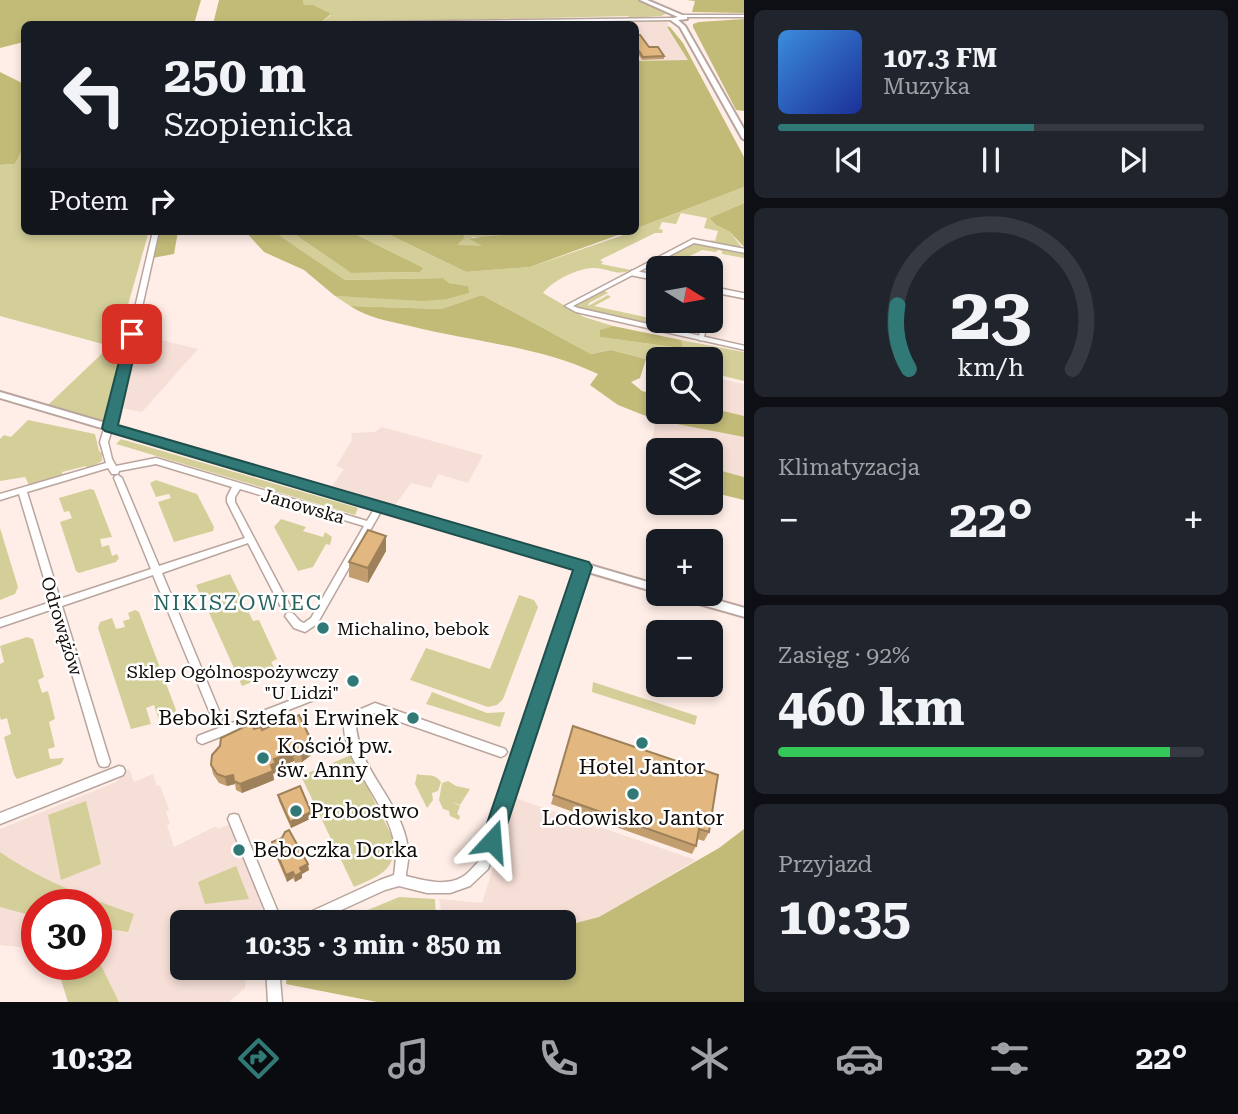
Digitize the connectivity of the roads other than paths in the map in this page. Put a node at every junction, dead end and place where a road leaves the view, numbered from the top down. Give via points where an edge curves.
1 (643, 0) edge
2 (744, 16) edge
3 (677, 18) junction
4 (484, 21) edge
5 (744, 138) edge
6 (155, 235) edge
7 (744, 251) edge
8 (633, 273) junction
9 (646, 276) edge
10 (723, 291) edge
11 (744, 296) edge
12 (702, 333) edge
13 (701, 338) junction
14 (744, 348) edge
15 (0, 395) edge
16 (110, 428) junction
17 (115, 471) junction
18 (237, 486) junction
19 (22, 491) junction
20 (0, 497) edge
21 (380, 506) junction
22 (370, 525) junction
23 (251, 539) junction
24 (583, 567) junction
25 (156, 571) junction
26 (646, 585) edge
27 (56, 604) junction
28 (285, 606) dead end
29 (720, 606) edge
30 (744, 613) edge
31 (290, 617) dead end
32 (0, 623) edge
33 (315, 695) dead end
34 (219, 724) junction
35 (202, 739) dead end
36 (507, 754) junction
37 (0, 819) edge
38 (234, 820) dead end
39 (399, 880) junction
40 (271, 910) edge
41 (327, 910) edge
42 (274, 980) edge
43 (275, 1002) edge

1 - 3 street
2 - 3 street
3 - 4 street
3 - 5 street
6 - 16 street
7 - 8 street via 693,241
8 - 9 street
8 - 13 street via 568,306
10 - 11 street
12 - 13 street
13 - 14 street
15 - 16 street
16 - 17 street via 104,442
16 - 21 street
17 - 18 street, Janowska via 156,461
17 - 19 street, Janowska
17 - 25 street
18 - 22 street, Janowska
18 - 23 street, Janowska via 230,499
19 - 20 street, Janowska
19 - 27 street, Odrowążów
21 - 22 street
21 - 24 street
22 - 31 street via 320,612 305,628
23 - 25 street
23 - 28 street, Janowska
24 - 26 street
24 - 36 street
25 - 27 street
25 - 34 street
27 - 32 street
27 - 37 street, Odrowążów via 109,769
29 - 30 street
33 - 34 street
34 - 35 street
36 - 39 street via 484,864 475,876 442,888
36 - 39 street via 375,708 349,719 354,745 401,835
38 - 40 street
39 - 41 street
42 - 43 street

